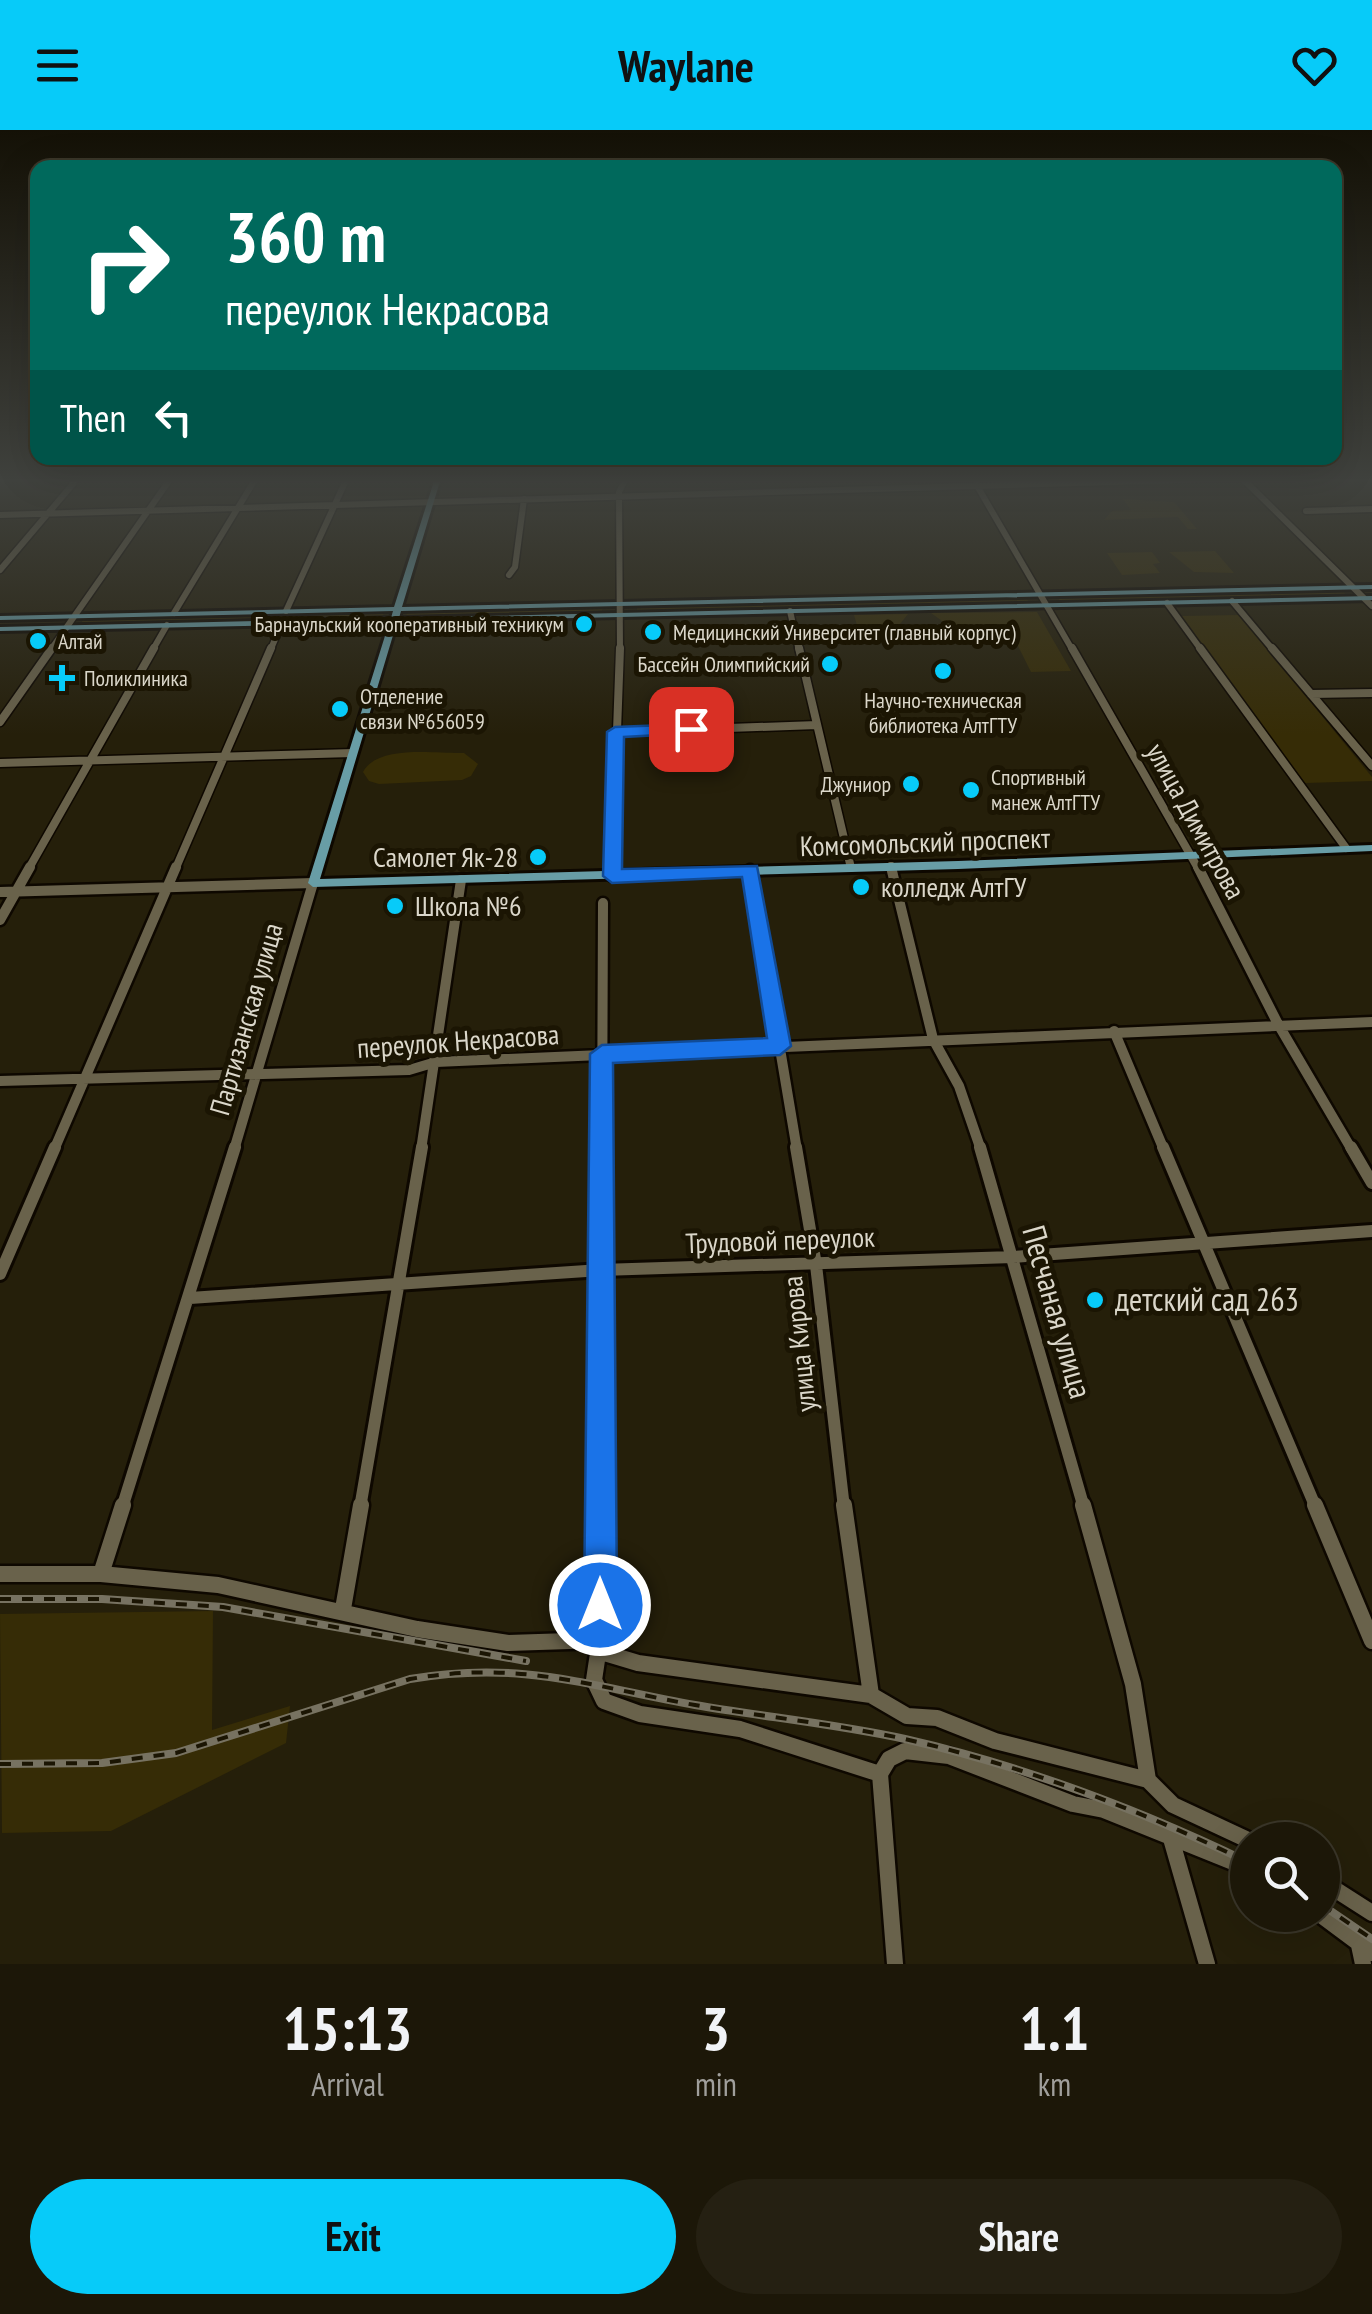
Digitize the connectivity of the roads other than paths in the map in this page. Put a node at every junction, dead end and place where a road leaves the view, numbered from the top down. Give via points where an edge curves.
1 (112, 564) edge
2 (204, 564) edge
3 (308, 564) edge
4 (411, 564) edge
5 (515, 564) edge
6 (621, 564) edge
7 (1020, 564) edge
8 (1329, 564) edge
9 (509, 575) dead end
10 (1372, 587) edge
11 (1353, 588) junction
12 (1038, 595) junction
13 (1368, 598) edge
14 (1232, 601) junction
15 (1166, 603) junction
16 (1044, 605) junction
17 (1372, 606) edge
18 (621, 609) junction
19 (286, 611) junction
20 (790, 611) junction
21 (174, 613) junction
22 (395, 614) junction
23 (75, 616) junction
24 (0, 618) edge
25 (282, 623) junction
26 (167, 625) junction
27 (0, 629) edge
28 (65, 630) junction
29 (1372, 693) edge
30 (1312, 694) junction
31 (0, 722) edge
32 (817, 725) junction
33 (615, 732) junction
34 (353, 753) junction
35 (224, 756) junction
36 (90, 760) junction
37 (0, 763) edge
38 (1372, 766) edge
39 (1346, 848) junction
40 (1372, 848) edge
41 (1192, 854) junction
42 (891, 866) junction
43 (851, 868) junction
44 (750, 870) junction
45 (612, 876) junction
46 (461, 880) junction
47 (312, 883) junction
48 (170, 885) junction
49 (16, 891) junction
50 (0, 892) edge
51 (603, 903) dead end
52 (0, 920) edge
53 (1372, 1022) edge
54 (1278, 1024) junction
55 (1114, 1031) junction
56 (934, 1040) junction
57 (780, 1046) junction
58 (602, 1054) junction
59 (436, 1062) junction
60 (257, 1072) junction
61 (84, 1080) junction
62 (0, 1081) edge
63 (1372, 1183) edge
64 (1372, 1232) edge
65 (1200, 1241) junction
66 (1013, 1258) junction
67 (816, 1265) junction
68 (601, 1270) junction
69 (0, 1274) edge
70 (396, 1286) junction
71 (190, 1298) junction
72 (0, 1574) edge
73 (101, 1574) junction
74 (343, 1610) junction
75 (1372, 1641) edge
76 (599, 1645) junction
77 (871, 1696) junction
78 (880, 1774) junction
79 (1148, 1780) junction
80 (1230, 1831) edge
81 (1170, 1836) junction
82 (1230, 1861) edge
83 (1340, 1892) edge
84 (1372, 1912) edge
85 (1340, 1932) edge
86 (1365, 1954) edge
87 (895, 1964) edge
88 (1206, 1964) edge

1 - 23 street
2 - 21 street
3 - 19 street
4 - 22 main road, Партизанская улица
5 - 9 street
6 - 18 street
7 - 12 street, улица Димитрова
8 - 11 street
10 - 11 main road
11 - 12 main road
11 - 13 street
12 - 16 street, улица Димитрова
12 - 18 main road
13 - 14 main road
13 - 17 street
14 - 15 main road
14 - 30 street
15 - 16 main road
15 - 39 street
16 - 20 main road
16 - 41 street, улица Димитрова
18 - 20 main road
18 - 22 main road
18 - 33 street
19 - 21 main road
19 - 22 main road
20 - 32 street
21 - 23 main road
22 - 25 main road
22 - 34 main road, Партизанская улица
23 - 24 main road
23 - 28 street
25 - 26 main road
25 - 35 street
26 - 28 main road
26 - 36 street
27 - 28 main road
28 - 31 street
29 - 30 street
30 - 38 street
32 - 33 street
32 - 43 street
33 - 45 street
34 - 35 street
34 - 47 main road, Партизанская улица
35 - 36 street
35 - 48 street
36 - 37 street
36 - 49 street
39 - 40 main road, Комсомольский проспект
39 - 41 main road, Комсомольский проспект
41 - 42 main road, Комсомольский проспект
41 - 54 street, улица Димитрова
42 - 43 main road, Комсомольский проспект
42 - 56 street, Песчаная улица
43 - 44 main road, Комсомольский проспект
44 - 45 main road, Комсомольский проспект
44 - 57 street, улица Кирова
45 - 46 main road, Комсомольский проспект
46 - 47 main road, Комсомольский проспект
46 - 59 street
47 - 48 street, Комсомольский проспект
47 - 60 street, Партизанская улица
48 - 49 street, Комсомольский проспект
48 - 61 street
49 - 50 street, Комсомольский проспект
49 - 52 street
51 - 58 street
53 - 54 street, переулок Некрасова
54 - 55 street, переулок Некрасова
54 - 63 street, улица Димитрова
55 - 56 street, переулок Некрасова
55 - 65 street
56 - 57 street, переулок Некрасова
56 - 66 street, Песчаная улица via 975,1129
57 - 58 street, переулок Некрасова
57 - 67 street, улица Кирова
58 - 59 street, переулок Некрасова
58 - 68 street
59 - 60 street, переулок Некрасова via 408,1070
59 - 70 street
60 - 61 street, переулок Некрасова
60 - 71 street, Партизанская улица
61 - 62 street, переулок Некрасова
61 - 69 street
64 - 65 street, Трудовой переулок
65 - 66 street, Трудовой переулок
65 - 75 street
66 - 67 street, Трудовой переулок
66 - 79 street, Песчаная улица via 1122,1638
67 - 68 street, Трудовой переулок
67 - 77 street, улица Кирова
68 - 70 street, Трудовой переулок
68 - 76 street
70 - 71 street, Трудовой переулок
70 - 74 street
71 - 73 street, Партизанская улица
72 - 73 street
73 - 74 street via 218,1584
74 - 76 street via 508,1643
76 - 77 street via 638,1663
76 - 78 street via 596,1692 608,1704 720,1723
77 - 79 street via 906,1716 937,1718 996,1741
78 - 81 street via 905,1751 949,1756
78 - 87 street
79 - 80 street via 1173,1804
81 - 82 street
81 - 88 street
83 - 84 street
85 - 86 street

